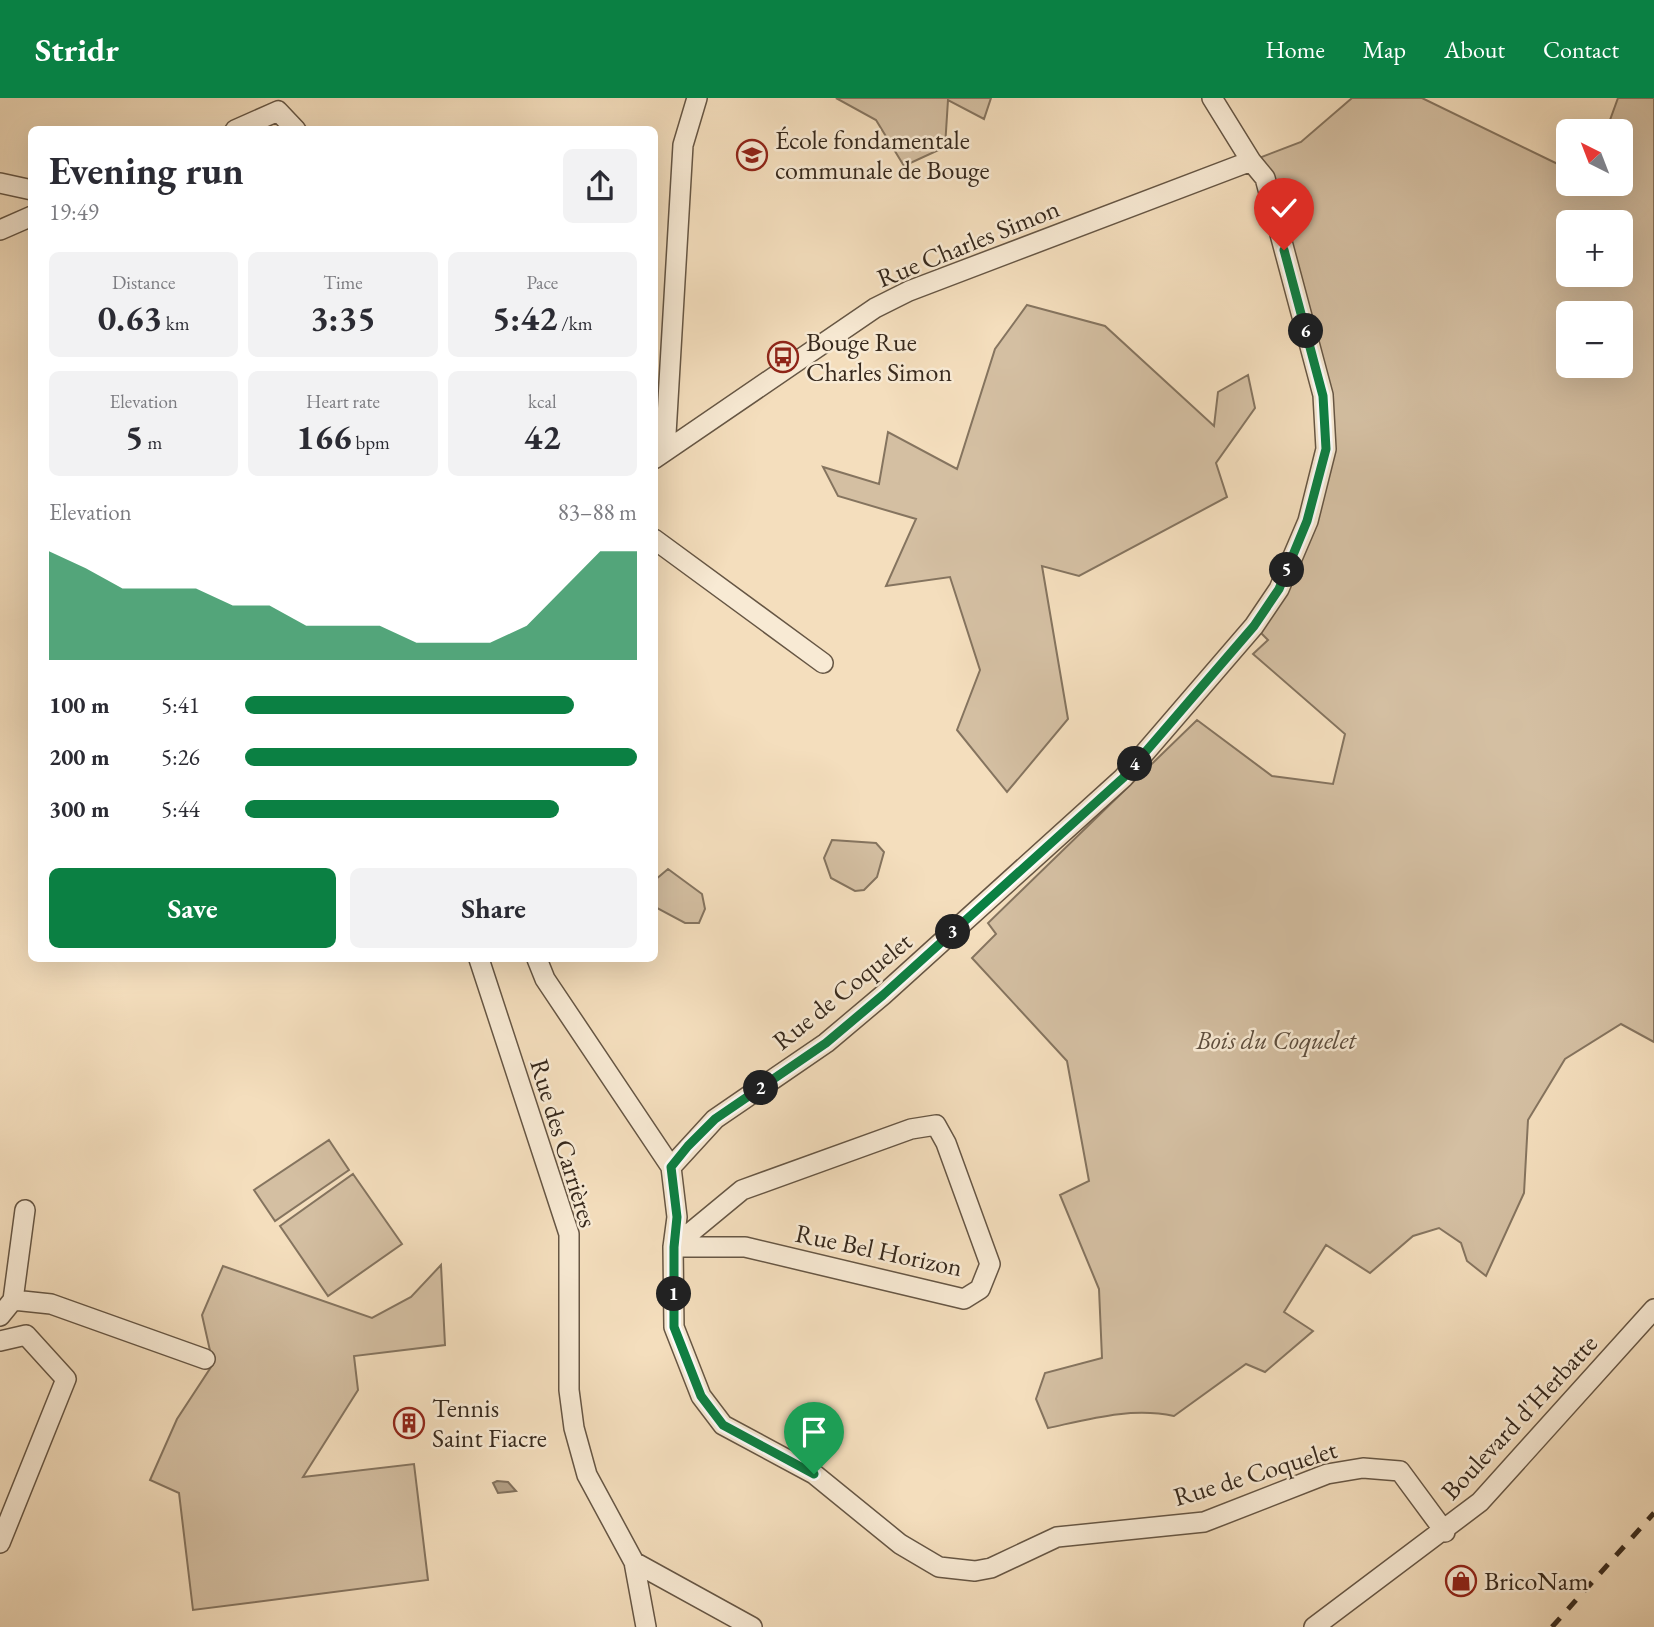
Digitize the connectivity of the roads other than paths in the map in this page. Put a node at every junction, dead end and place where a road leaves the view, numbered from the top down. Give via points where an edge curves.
1 (697, 98) edge
2 (1212, 98) edge
3 (279, 105) edge
4 (242, 126) edge
5 (293, 126) edge
6 (1251, 161) junction
7 (0, 183) edge
8 (28, 189) edge
9 (28, 218) edge
10 (0, 230) edge
11 (660, 455) edge
12 (658, 542) edge
13 (823, 663) dead end
14 (479, 962) edge
15 (538, 962) edge
16 (671, 1167) junction
17 (25, 1210) dead end
18 (674, 1247) junction
19 (13, 1300) junction
20 (1654, 1308) edge
21 (0, 1316) edge
22 (0, 1341) edge
23 (205, 1360) dead end
24 (1444, 1532) junction
25 (0, 1543) edge
26 (634, 1562) junction
27 (646, 1627) edge
28 (752, 1627) edge
29 (1314, 1627) edge

1 - 11 street via 682,145
2 - 6 street, Rue de Coquelet
3 - 4 street
3 - 5 street
6 - 11 street, Rue Charles Simon via 909,291 875,308
6 - 16 street, Rue de Coquelet via 1265,178 1323,396 1326,449 1320,481 1279,589 1254,626 1123,778 883,995 826,1043 715,1119
7 - 8 street
9 - 10 street
12 - 13 street
14 - 26 street, Rue des Carrières via 569,1234 569,1390 574,1428 587,1475
15 - 16 street via 545,979
16 - 18 street, Rue de Coquelet via 677,1217
17 - 19 street
18 - 18 street, Rue Bel Horizon via 745,1247 964,1299 980,1289 990,1264 936,1125 911,1129 742,1190
18 - 24 street, Rue de Coquelet via 674,1327 701,1396 723,1425 814,1474 900,1544 939,1567 975,1571 1058,1537 1203,1522 1327,1474 1363,1468 1400,1471
19 - 21 street
19 - 23 street via 51,1304
20 - 24 street, Boulevard d'Herbatte via 1489,1493
22 - 25 street via 26,1335 66,1379
24 - 29 street, Boulevard d'Herbatte
26 - 27 street, Rue des Carrières
26 - 28 street

